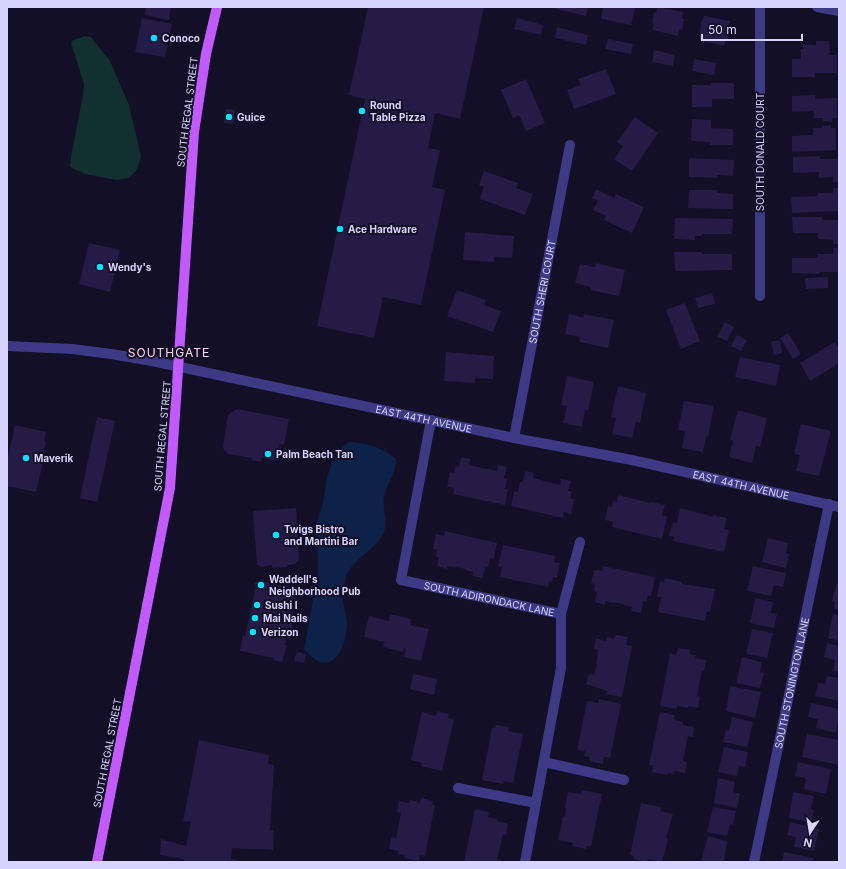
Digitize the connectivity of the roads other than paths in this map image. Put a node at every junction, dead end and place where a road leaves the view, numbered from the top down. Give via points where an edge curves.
1 (217, 7) edge
2 (760, 7) edge
3 (817, 7) edge
4 (839, 11) edge
5 (570, 146) dead end
6 (760, 296) dead end
7 (7, 346) edge
8 (179, 367) junction
9 (431, 420) junction
10 (514, 438) junction
11 (829, 504) junction
12 (839, 507) edge
13 (580, 542) dead end
14 (561, 614) junction
15 (544, 762) junction
16 (624, 780) dead end
17 (458, 788) dead end
18 (536, 803) junction
19 (97, 862) edge
20 (525, 862) edge
21 (754, 862) edge

1 - 8 main road, SOUTH REGAL STREET via 206,54 194,132
2 - 6 street, SOUTH DONALD COURT
3 - 4 street
5 - 10 street, SOUTH SHERI COURT
7 - 8 street, EAST 44TH AVENUE via 105,353
8 - 9 street, EAST 44TH AVENUE
8 - 19 main road, SOUTH REGAL STREET via 170,488
9 - 10 street, EAST 44TH AVENUE
9 - 14 street, SOUTH ADIRONDACK LANE via 401,580
10 - 11 street, EAST 44TH AVENUE via 632,460
11 - 12 street, EAST 44TH AVENUE
11 - 21 street, SOUTH STONINGTON LANE
13 - 14 street
14 - 15 street, SOUTH ADIRONDACK LANE via 561,668
15 - 16 street
15 - 18 street, SOUTH ADIRONDACK LANE
17 - 18 street
18 - 20 street, SOUTH ADIRONDACK LANE

